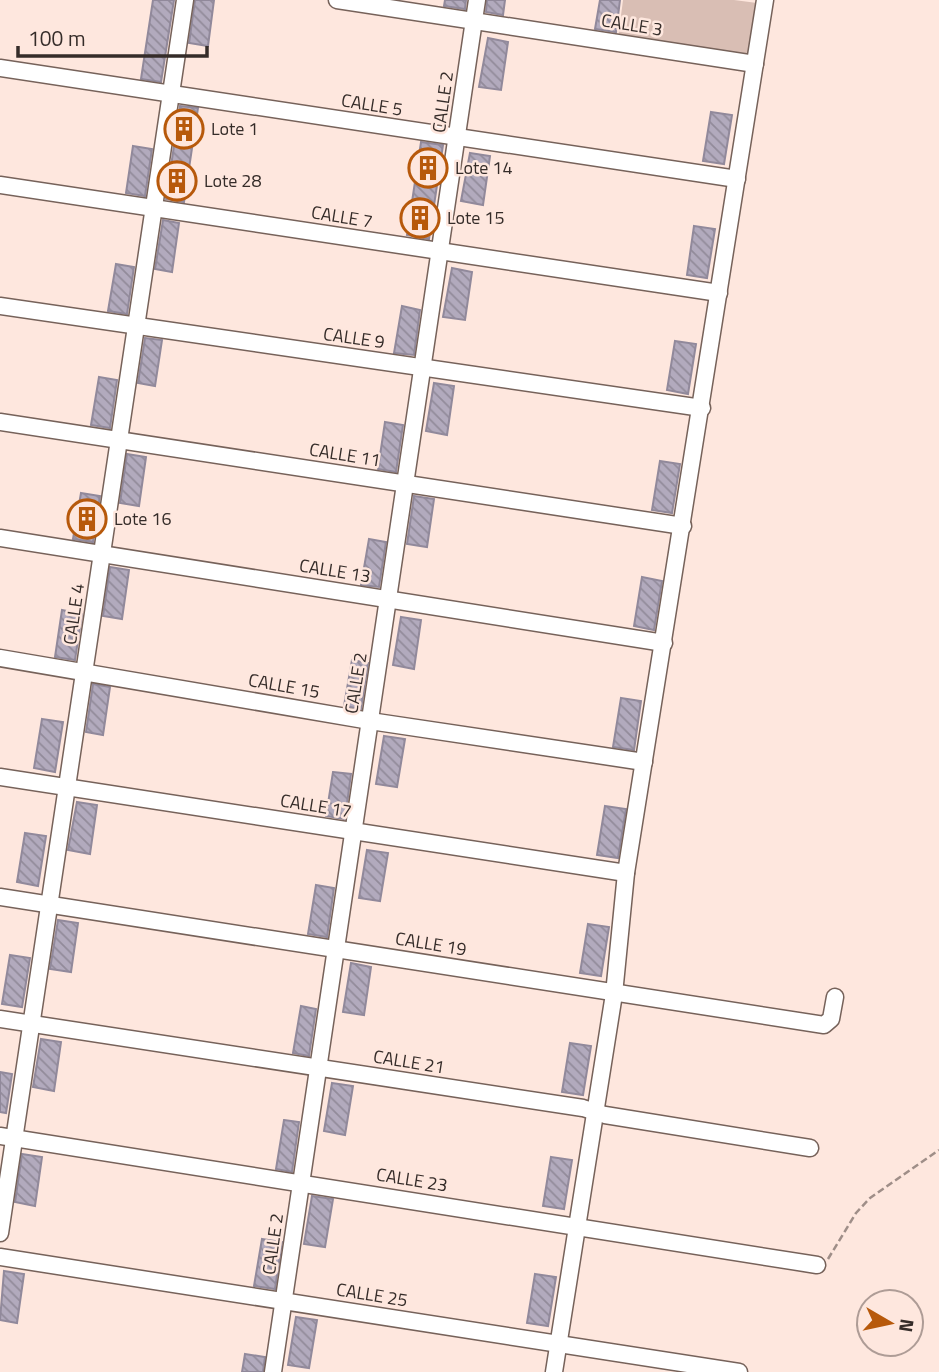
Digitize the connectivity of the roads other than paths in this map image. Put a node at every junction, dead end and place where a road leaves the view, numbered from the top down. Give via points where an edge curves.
1 (186, 0) edge
2 (337, 0) edge
3 (477, 0) edge
4 (765, 0) edge
5 (474, 21) junction
6 (755, 64) junction
7 (0, 68) edge
8 (171, 94) junction
9 (457, 137) junction
10 (737, 179) junction
11 (0, 185) edge
12 (154, 208) junction
13 (440, 251) junction
14 (719, 293) junction
15 (0, 306) edge
16 (136, 326) junction
17 (423, 367) junction
18 (702, 408) junction
19 (0, 422) edge
20 (119, 440) junction
21 (406, 484) junction
22 (683, 526) junction
23 (0, 538) edge
24 (102, 554) junction
25 (389, 599) junction
26 (664, 643) junction
27 (0, 658) edge
28 (85, 670) junction
29 (370, 721) junction
30 (644, 762) junction
31 (0, 777) edge
32 (67, 787) junction
33 (354, 831) junction
34 (626, 873) junction
35 (0, 897) edge
36 (50, 904) junction
37 (337, 948) junction
38 (614, 994) junction
39 (835, 997) dead end
40 (0, 1019) edge
41 (32, 1024) junction
42 (319, 1067) junction
43 (595, 1111) junction
44 (7, 1137) edge
45 (810, 1148) dead end
46 (302, 1182) junction
47 (576, 1227) junction
48 (0, 1233) edge
49 (0, 1257) edge
50 (817, 1265) road end
51 (284, 1301) junction
52 (558, 1343) junction
53 (273, 1372) edge
54 (554, 1372) edge
55 (739, 1372) edge

1 - 8 street, CALLE 4
2 - 5 street, CALLE 3
3 - 5 street, CALLE 2
4 - 6 street
5 - 6 street, CALLE 3
5 - 9 street, CALLE 2
6 - 10 street
7 - 8 street, CALLE 5
8 - 9 street, CALLE 5
8 - 12 street, CALLE 4
9 - 10 street, CALLE 5
9 - 13 street, CALLE 2
10 - 14 street
11 - 12 street, CALLE 7
12 - 13 street, CALLE 7
12 - 16 street, CALLE 4
13 - 14 street, CALLE 7
13 - 17 street, CALLE 2
14 - 18 street
15 - 16 street, CALLE 9
16 - 17 street, CALLE 9
16 - 20 street, CALLE 4
17 - 18 street, CALLE 9
17 - 21 street, CALLE 2
18 - 22 street
19 - 20 street, CALLE 11
20 - 21 street, CALLE 11
20 - 24 street, CALLE 4
21 - 22 street, CALLE 11
21 - 25 street, CALLE 2
22 - 26 street
23 - 24 street, CALLE 13
24 - 25 street, CALLE 13
24 - 28 street, CALLE 4
25 - 26 street, CALLE 13
25 - 29 street, CALLE 2
26 - 30 street
27 - 28 street, CALLE 15
28 - 29 street, CALLE 15
28 - 32 street, CALLE 4
29 - 30 street, CALLE 15
29 - 33 street, CALLE 2
30 - 34 street
31 - 32 street, CALLE 17
32 - 33 street, CALLE 17
32 - 36 street, CALLE 4
33 - 34 street, CALLE 17
33 - 37 street, CALLE 2
34 - 38 street
35 - 36 street, CALLE 19
36 - 37 street, CALLE 19
36 - 41 street, CALLE 4
37 - 38 street, CALLE 19
37 - 42 street, CALLE 2
38 - 39 street, CALLE 19 via 824,1025 831,1019
38 - 43 street
40 - 41 street, CALLE 21
41 - 42 street, CALLE 21
41 - 44 street, CALLE 4
42 - 43 street, CALLE 21
42 - 46 street, CALLE 2
43 - 45 street, CALLE 21
43 - 47 street
44 - 46 street, CALLE 23
44 - 48 street, CALLE 4
46 - 47 street, CALLE 23
46 - 51 street, CALLE 2
47 - 50 street, CALLE 23
47 - 52 street
49 - 51 street, CALLE 25
51 - 52 street, CALLE 25
51 - 53 street, CALLE 2
52 - 54 street
52 - 55 street, CALLE 25

